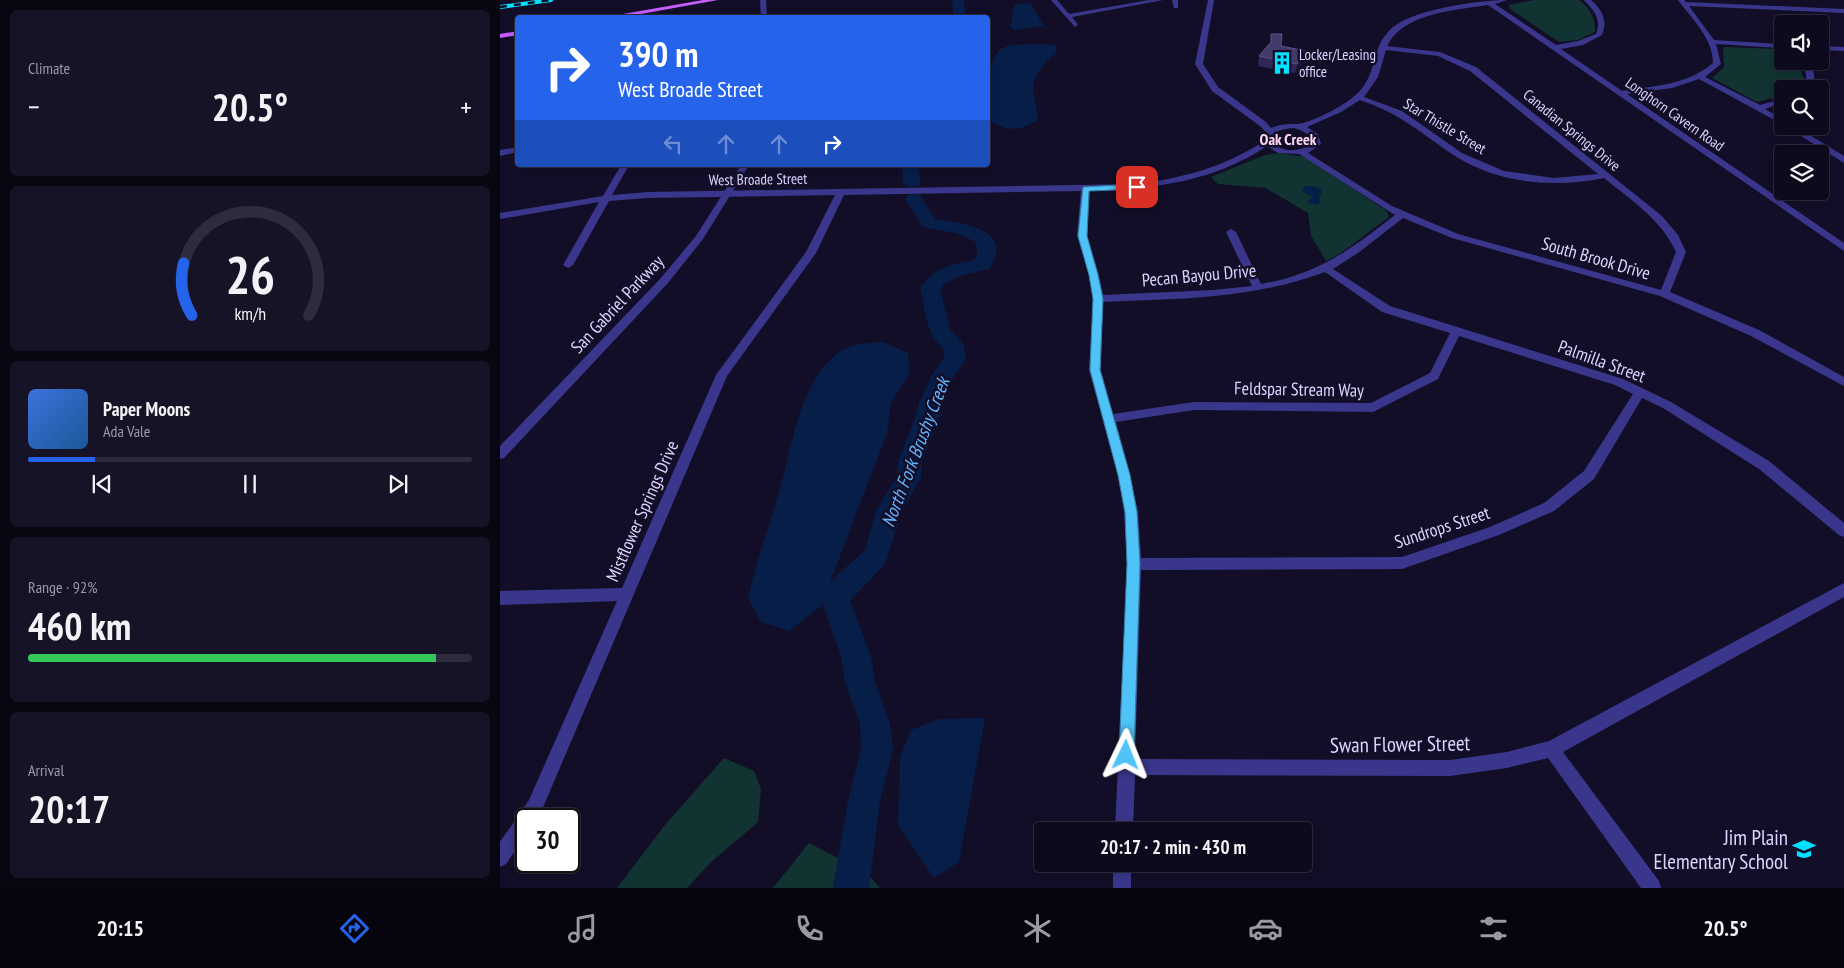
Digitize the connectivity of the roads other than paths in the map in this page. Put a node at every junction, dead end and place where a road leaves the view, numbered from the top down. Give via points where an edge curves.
1 (716, 0) edge
2 (763, 0) edge
3 (1054, 0) edge
4 (1160, 0) edge
5 (1211, 0) edge
6 (1504, 0) edge
7 (1587, 0) edge
8 (1682, 2) edge
9 (1490, 3) junction
10 (1844, 11) edge
11 (622, 15) edge
12 (764, 15) edge
13 (1067, 16) junction
14 (1075, 26) dead end
15 (515, 34) edge
16 (500, 36) edge
17 (1712, 42) junction
18 (1774, 46) edge
19 (1382, 47) junction
20 (1554, 48) junction
21 (1829, 48) edge
22 (1844, 49) edge
23 (1700, 77) junction
24 (1621, 93) junction
25 (1360, 98) junction
26 (1774, 103) edge
27 (1240, 108) junction
28 (1758, 108) junction
29 (1330, 114) junction
30 (1774, 117) edge
31 (1288, 126) junction
32 (1300, 127) junction
33 (1270, 132) junction
34 (1804, 135) edge
35 (1315, 136) junction
36 (1268, 142) junction
37 (1313, 148) junction
38 (515, 150) edge
39 (1280, 151) junction
40 (1301, 152) junction
41 (500, 153) edge
42 (1844, 160) edge
43 (1226, 165) junction
44 (624, 167) edge
45 (744, 167) edge
46 (1337, 173) junction
47 (1606, 175) junction
48 (1086, 189) junction
49 (841, 192) junction
50 (728, 193) junction
51 (604, 198) junction
52 (1402, 214) junction
53 (500, 216) edge
54 (1231, 232) dead end
55 (1844, 248) edge
56 (568, 265) dead end
57 (1325, 268) junction
58 (1258, 288) junction
59 (1664, 294) junction
60 (1098, 299) junction
61 (1456, 331) junction
62 (1844, 382) edge
63 (1640, 392) junction
64 (1108, 419) junction
65 (500, 454) edge
66 (1844, 531) edge
67 (1134, 564) junction
68 (1844, 590) edge
69 (626, 594) junction
70 (500, 598) edge
71 (1551, 749) junction
72 (1126, 767) junction
73 (1124, 822) edge
74 (500, 858) edge
75 (1122, 872) edge
76 (1122, 888) edge
77 (1652, 888) edge

1 - 11 main road
2 - 12 street
3 - 13 street
4 - 13 street
5 - 27 street via 1199,64 1215,89
6 - 9 street
7 - 20 street via 1602,20 1600,35
8 - 10 street
8 - 17 street
9 - 19 street via 1409,21 1396,28
9 - 20 street, Longhorn Cavern Road
13 - 14 street
15 - 16 main road
17 - 18 street
17 - 23 street via 1717,51 1717,64
19 - 25 street via 1371,83
19 - 47 street, Canadian Springs Drive via 1440,54 1473,69
20 - 24 street, Longhorn Cavern Road
21 - 22 street
23 - 24 street
23 - 28 street
24 - 55 street, Longhorn Cavern Road
25 - 29 street
25 - 47 street, Star Thistle Street via 1399,113 1469,160 1501,173 1556,181
26 - 28 street
27 - 31 street
27 - 33 street
28 - 30 street
29 - 32 street
29 - 35 street
31 - 32 street
31 - 33 street
32 - 35 street
33 - 36 street
34 - 42 street
35 - 37 street via 1317,144
36 - 39 street
36 - 43 street, West Broade Street
37 - 40 street
37 - 46 street, South Brook Drive
38 - 41 street
39 - 40 street, West Broade Street
39 - 43 street, West Broade Street
40 - 46 street, South Brook Drive
43 - 48 street, West Broade Street via 1159,184
44 - 51 street
45 - 50 street, San Gabriel Parkway
46 - 52 street, South Brook Drive
47 - 59 street, Canadian Springs Drive via 1659,218 1673,235 1681,252
48 - 49 street, West Broade Street
48 - 60 street via 1082,236
49 - 50 street, West Broade Street
49 - 69 street, Mistflower Springs Drive via 811,253 722,375
50 - 51 street, West Broade Street
50 - 65 street, San Gabriel Parkway via 700,237 664,281
51 - 53 street, West Broade Street
51 - 56 street
52 - 57 street, Pecan Bayou Drive
52 - 59 street, South Brook Drive via 1454,236
54 - 58 street
57 - 58 street, Pecan Bayou Drive
57 - 61 street, Palmilla Street via 1386,309
58 - 60 street, Pecan Bayou Drive
59 - 62 street, South Brook Drive via 1756,333
60 - 64 street via 1095,370
61 - 63 street, Palmilla Street via 1619,382
61 - 64 street, Feldspar Stream Way via 1434,376 1373,408 1194,406
63 - 66 street, Palmilla Street via 1764,465
63 - 67 street, Sundrops Street via 1589,476 1549,507 1494,531 1402,563
64 - 67 street via 1124,475
67 - 72 street
68 - 71 street, Swan Flower Street
69 - 70 street
69 - 74 street, Mistflower Springs Drive via 535,806
71 - 72 street, Swan Flower Street via 1507,760 1450,768
71 - 77 street
72 - 73 street
75 - 76 street

